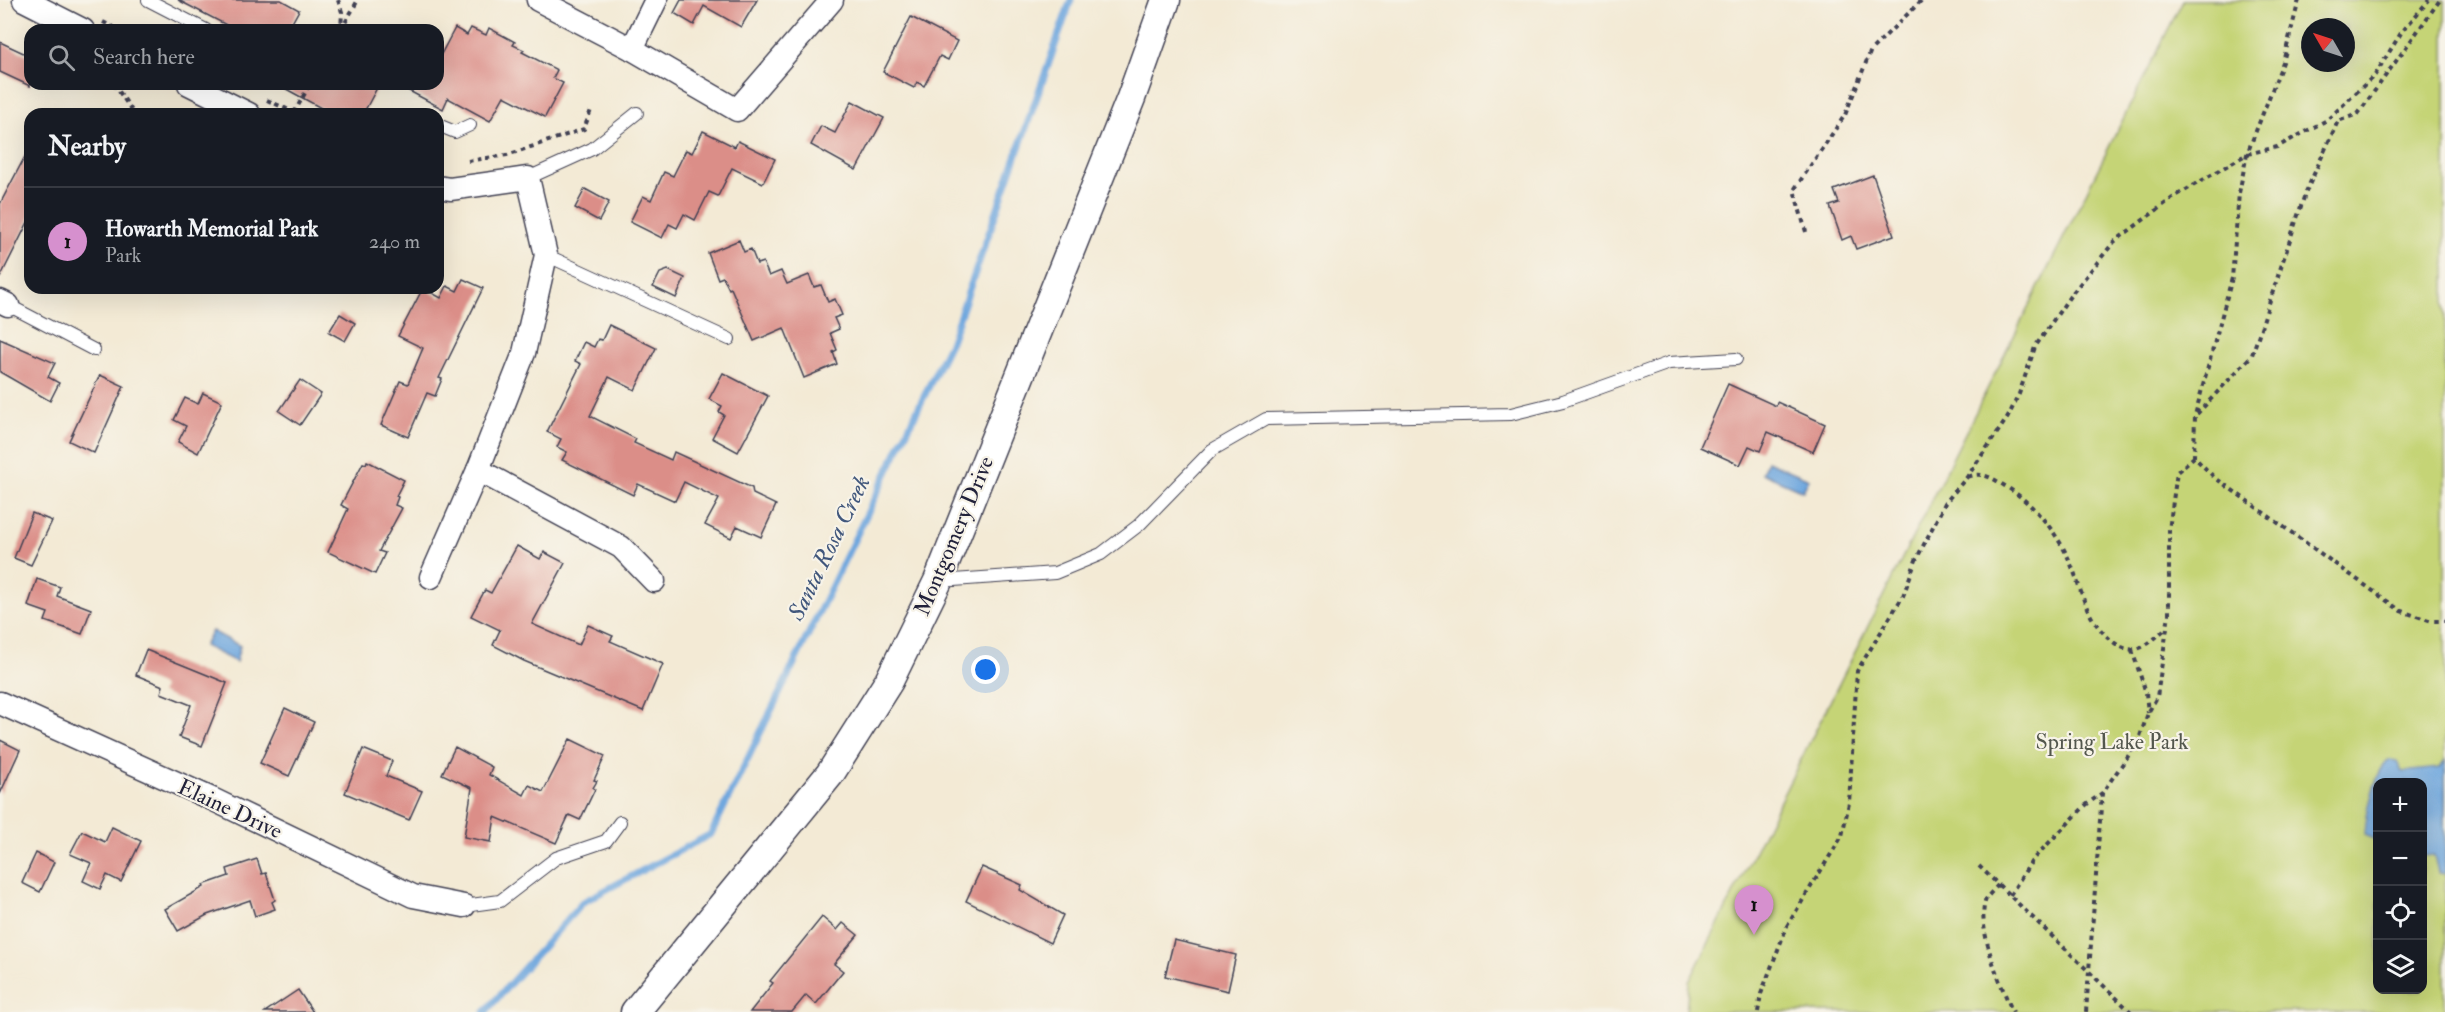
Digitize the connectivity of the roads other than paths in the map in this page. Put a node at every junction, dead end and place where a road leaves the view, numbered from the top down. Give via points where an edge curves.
1 (24, 0) edge
2 (148, 0) edge
3 (538, 0) edge
4 (656, 0) edge
5 (832, 0) edge
6 (1166, 0) edge
7 (70, 24) edge
8 (194, 24) edge
9 (632, 49) junction
10 (208, 90) edge
11 (239, 108) edge
12 (637, 113) dead end
13 (470, 125) dead end
14 (444, 127) edge
15 (528, 178) junction
16 (444, 188) edge
17 (546, 255) junction
18 (4, 303) edge
19 (729, 339) dead end
20 (94, 350) dead end
21 (1736, 359) dead end
22 (478, 470) junction
23 (431, 577) dead end
24 (654, 581) dead end
25 (938, 581) junction
26 (0, 703) edge
27 (620, 822) dead end
28 (464, 906) joint
29 (635, 1012) edge

1 - 7 street
2 - 8 lane
3 - 9 street
4 - 9 street
5 - 9 street via 737,110
6 - 25 street, Montgomery Drive via 1131,99
10 - 11 street
12 - 15 lane via 592,149
13 - 14 lane via 455,132
15 - 16 street
15 - 17 street
17 - 19 lane
17 - 22 street via 524,353
18 - 20 lane
21 - 25 lane via 1669,363 1511,414 1266,419 1212,450 1139,525 1101,554 1055,573
22 - 23 street
22 - 24 street via 621,547
25 - 29 street, Montgomery Drive via 890,681 830,774
26 - 28 street, Elaine Drive via 413,896
27 - 28 lane via 606,841 555,858 500,901

